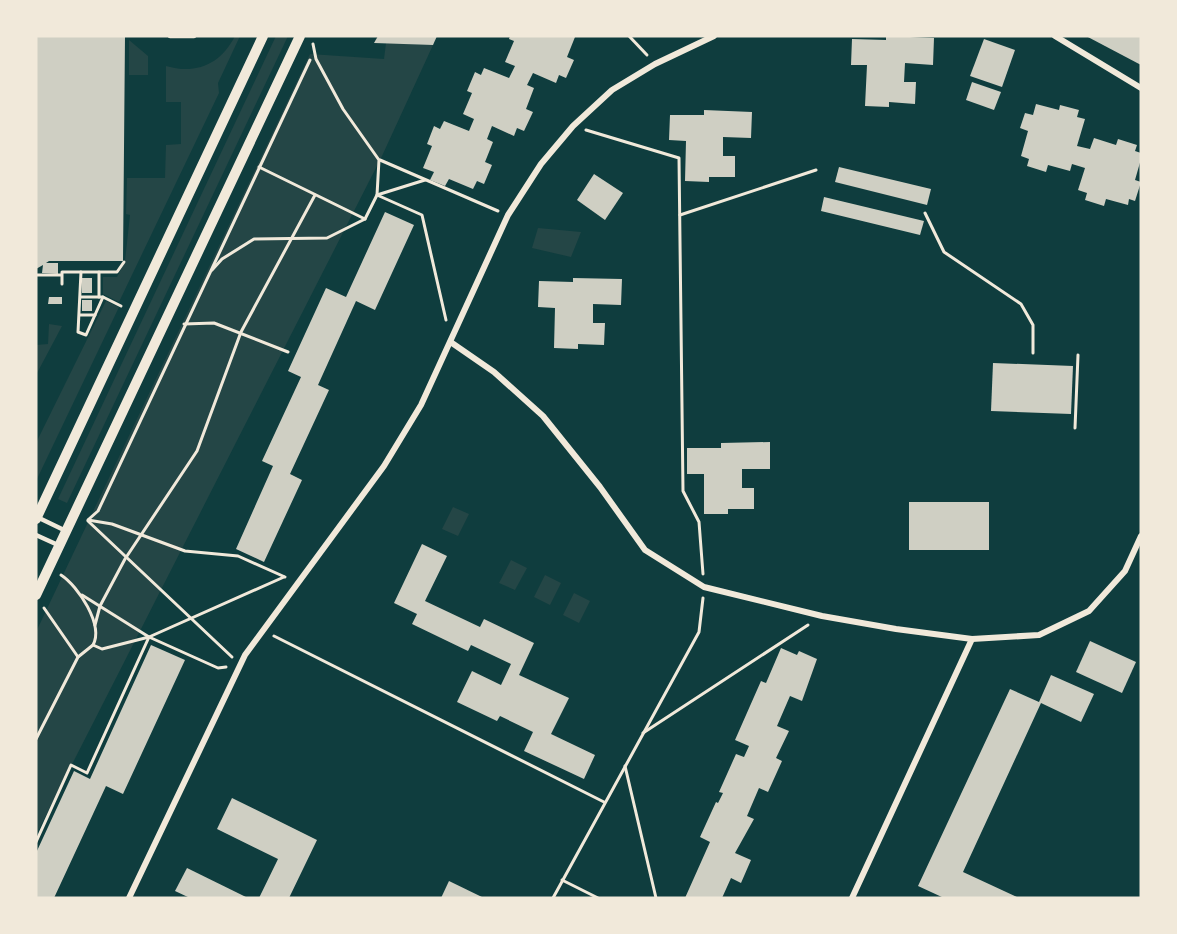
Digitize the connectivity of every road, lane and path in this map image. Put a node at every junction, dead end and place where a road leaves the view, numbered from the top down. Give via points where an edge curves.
1 (170, 36) edge
2 (194, 36) edge
3 (263, 36) edge
4 (300, 36) edge
5 (629, 36) edge
6 (714, 36) edge
7 (1055, 36) edge
8 (313, 44) dead end
9 (310, 60) dead end
10 (655, 64) junction
11 (1141, 88) edge
12 (573, 126) junction
13 (379, 160) junction
14 (259, 167) junction
15 (816, 170) dead end
16 (426, 180) junction
17 (315, 195) junction
18 (377, 195) junction
19 (925, 213) dead end
20 (508, 215) junction
21 (680, 215) junction
22 (365, 219) junction
23 (290, 239) junction
24 (124, 262) dead end
25 (81, 272) junction
26 (99, 272) junction
27 (209, 274) junction
28 (36, 275) edge
29 (62, 275) junction
30 (62, 284) dead end
31 (81, 297) junction
32 (101, 297) junction
33 (121, 306) dead end
34 (80, 315) junction
35 (95, 315) junction
36 (184, 324) junction
37 (241, 332) junction
38 (452, 343) junction
39 (288, 352) dead end
40 (1033, 353) dead end
41 (1078, 355) dead end
42 (1075, 428) dead end
43 (36, 518) edge
44 (87, 520) junction
45 (66, 531) junction
46 (36, 535) edge
47 (141, 535) junction
48 (1141, 536) edge
49 (59, 546) junction
50 (125, 559) junction
51 (60, 574) dead end
52 (285, 577) junction
53 (297, 583) junction
54 (704, 587) junction
55 (36, 595) edge
56 (82, 595) junction
57 (100, 606) junction
58 (44, 608) dead end
59 (822, 616) junction
60 (192, 620) junction
61 (95, 625) junction
62 (261, 630) junction
63 (149, 638) junction
64 (972, 639) junction
65 (93, 645) junction
66 (237, 647) dead end
67 (78, 657) junction
68 (232, 657) junction
69 (642, 734) junction
70 (36, 739) edge
71 (624, 765) junction
72 (604, 802) junction
73 (37, 836) edge
74 (36, 842) edge
75 (562, 880) junction
76 (129, 898) edge
77 (553, 898) edge
78 (598, 898) edge
79 (656, 898) edge
80 (852, 898) edge

1 - 2 lane
3 - 43 street
4 - 45 street
5 - 10 path
6 - 10 street
7 - 11 street
8 - 13 path via 316,58 343,110
9 - 14 path
10 - 12 street via 612,90
12 - 20 street via 541,164
12 - 21 path via 679,158
13 - 16 path
13 - 18 path
14 - 17 path
14 - 27 path
15 - 21 path
16 - 18 path
16 - 20 path
17 - 22 path
17 - 23 path
18 - 22 path
18 - 38 path via 422,215
19 - 40 path via 944,252 1021,304 1033,325
20 - 38 street
21 - 54 path via 683,491 699,522
22 - 23 path via 327,238
23 - 27 path via 254,239 222,259
23 - 37 path
24 - 26 path via 117,272
25 - 26 path
25 - 29 path
25 - 31 path
26 - 32 path
27 - 36 path
28 - 29 path
29 - 30 path
31 - 32 path
31 - 34 path
32 - 33 path
32 - 35 path
34 - 35 path
34 - 35 path via 78,332 86,335
36 - 37 path via 214,323
36 - 44 path via 98,511
37 - 39 path
37 - 47 path via 197,451
38 - 53 street via 384,466
38 - 54 street via 494,372 543,416 645,550
41 - 42 path
43 - 45 lane
44 - 47 path
44 - 50 path
45 - 49 street
46 - 49 lane
47 - 50 path
47 - 52 path via 185,550 238,556
48 - 64 street via 1125,571 1089,611 1039,635
49 - 55 street
50 - 57 path
50 - 60 path
51 - 56 path
52 - 53 path
52 - 60 path
53 - 62 street
54 - 59 street
54 - 69 path via 699,632
56 - 57 path
56 - 61 path
57 - 61 path
57 - 63 path
58 - 67 path
59 - 64 street
59 - 69 path
60 - 63 path
60 - 68 path
61 - 65 path
62 - 72 path
62 - 76 street via 245,655
63 - 65 path via 102,650
63 - 68 path via 218,668 228,665
63 - 73 path via 87,773 71,765
64 - 80 street
65 - 67 path
66 - 68 path
67 - 70 path
69 - 71 path
71 - 72 path
71 - 79 path
72 - 75 path
73 - 74 path
75 - 77 path
75 - 78 path

